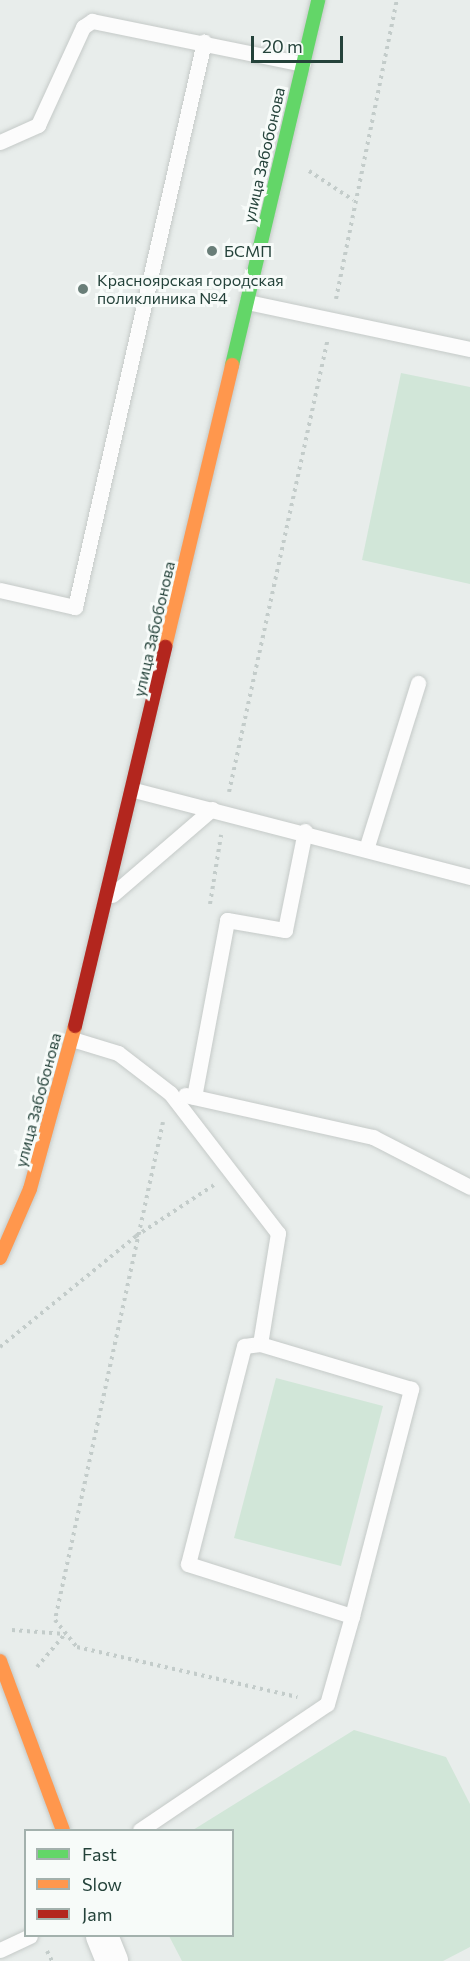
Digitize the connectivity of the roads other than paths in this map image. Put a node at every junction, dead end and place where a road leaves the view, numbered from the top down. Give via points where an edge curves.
1 (318, 0) edge
2 (204, 42) junction
3 (303, 64) junction
4 (0, 142) edge
5 (247, 302) junction
6 (470, 349) edge
7 (0, 590) edge
8 (418, 683) dead end
9 (134, 790) junction
10 (218, 810) junction
11 (305, 831) junction
12 (367, 846) junction
13 (470, 877) edge
14 (107, 899) junction
15 (72, 1040) junction
16 (170, 1093) junction
17 (194, 1097) junction
18 (470, 1187) edge
19 (0, 1258) edge
20 (260, 1344) junction
21 (352, 1616) junction
22 (0, 1661) edge
23 (63, 1829) edge
24 (141, 1829) edge
25 (26, 1937) edge
26 (103, 1937) edge
27 (0, 1950) edge
28 (112, 1961) edge

1 - 3 street, улица Забобонова
2 - 3 lane
2 - 4 lane via 92,21 83,27 38,125
2 - 7 lane via 75,607
3 - 5 street, улица Забобонова
5 - 6 lane
5 - 9 street, улица Забобонова
8 - 12 lane
9 - 10 lane
9 - 14 street, улица Забобонова
10 - 11 lane
10 - 14 lane
11 - 12 lane
11 - 17 lane via 285,930 227,920
12 - 13 lane
14 - 15 street, улица Забобонова
15 - 16 lane via 118,1053
15 - 19 street, улица Забобонова via 30,1189
16 - 17 lane
16 - 20 lane via 229,1176 278,1233
17 - 18 lane via 373,1137
20 - 21 lane via 411,1389
20 - 21 lane via 244,1346 188,1564
21 - 24 lane via 327,1704
22 - 23 street
25 - 27 lane
26 - 28 street

